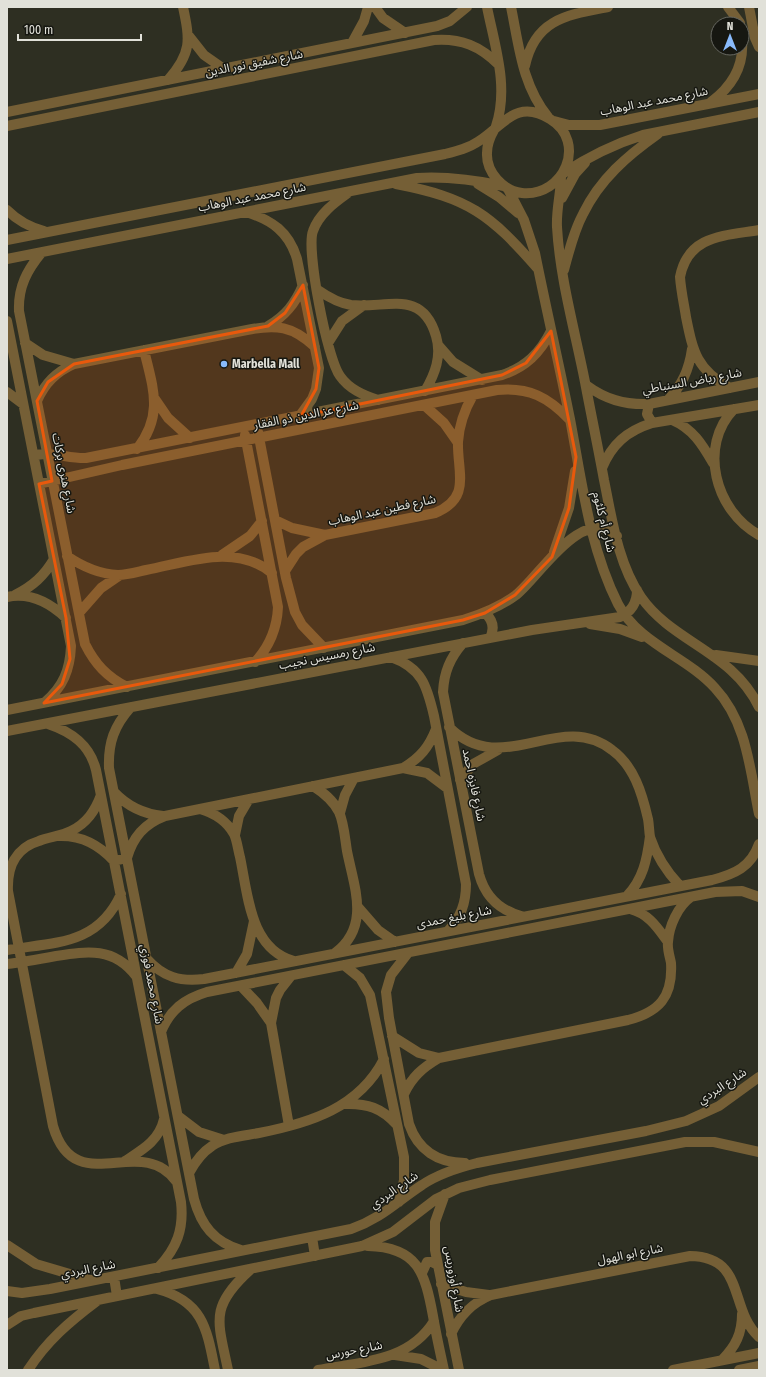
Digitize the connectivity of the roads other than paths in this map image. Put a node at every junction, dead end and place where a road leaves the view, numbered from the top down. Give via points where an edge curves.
1 (183, 7) edge
2 (368, 7) edge
3 (375, 7) edge
4 (467, 7) edge
5 (487, 7) edge
6 (511, 7) edge
7 (608, 7) edge
8 (728, 7) edge
9 (749, 7) edge
10 (734, 16) edge
11 (405, 33) junction
12 (189, 36) junction
13 (352, 43) junction
14 (759, 47) edge
15 (741, 56) edge
16 (255, 63) junction
17 (499, 64) junction
18 (224, 69) junction
19 (524, 70) junction
20 (258, 76) junction
21 (168, 80) junction
22 (759, 94) edge
23 (710, 103) junction
24 (7, 106) edge
25 (18, 110) junction
26 (7, 112) edge
27 (759, 112) edge
28 (552, 120) junction
29 (21, 123) junction
30 (7, 126) edge
31 (495, 128) junction
32 (661, 131) junction
33 (7, 134) edge
34 (594, 154) junction
35 (562, 175) junction
36 (469, 180) junction
37 (390, 183) junction
38 (506, 187) junction
39 (350, 191) junction
40 (7, 210) edge
41 (558, 211) junction
42 (244, 212) junction
43 (120, 218) junction
44 (524, 220) junction
45 (759, 230) edge
46 (48, 232) junction
47 (123, 236) junction
48 (7, 240) edge
49 (42, 252) junction
50 (7, 258) edge
51 (539, 270) junction
52 (563, 271) junction
53 (303, 286) junction
54 (318, 290) junction
55 (364, 305) junction
56 (7, 321) edge
57 (268, 326) junction
58 (551, 331) junction
59 (25, 343) junction
60 (328, 344) junction
61 (439, 346) junction
62 (315, 347) junction
63 (692, 349) junction
64 (9, 350) edge
65 (144, 350) junction
66 (74, 364) junction
67 (482, 380) junction
68 (759, 382) edge
69 (586, 385) junction
70 (730, 388) junction
71 (425, 391) junction
72 (7, 392) edge
73 (473, 395) junction
74 (155, 399) junction
75 (380, 400) junction
76 (668, 400) junction
77 (37, 401) junction
78 (23, 404) junction
79 (648, 404) junction
80 (424, 405) junction
81 (759, 405) edge
82 (734, 409) junction
83 (299, 416) junction
84 (570, 420) junction
85 (672, 420) junction
86 (652, 423) junction
87 (256, 425) junction
88 (243, 428) junction
89 (190, 438) junction
90 (259, 438) junction
91 (246, 440) junction
92 (458, 443) junction
93 (137, 449) junction
94 (119, 452) junction
95 (47, 454) junction
96 (34, 456) junction
97 (576, 457) junction
98 (713, 463) junction
99 (122, 465) junction
100 (602, 468) junction
101 (52, 480) junction
102 (39, 484) junction
103 (275, 520) junction
104 (262, 521) junction
105 (590, 529) junction
106 (325, 535) junction
107 (759, 535) edge
108 (617, 536) junction
109 (222, 555) junction
110 (67, 556) junction
111 (552, 557) junction
112 (54, 559) junction
113 (285, 571) junction
114 (272, 573) junction
115 (120, 575) junction
116 (637, 590) junction
117 (10, 596) edge
118 (485, 612) junction
119 (79, 613) junction
120 (625, 615) junction
121 (66, 618) junction
122 (566, 624) junction
123 (490, 638) junction
124 (463, 643) junction
125 (654, 643) junction
126 (324, 648) junction
127 (710, 653) junction
128 (391, 657) junction
129 (759, 661) edge
130 (255, 662) junction
131 (127, 687) junction
132 (44, 703) junction
133 (131, 707) junction
134 (759, 707) edge
135 (7, 710) edge
136 (446, 713) junction
137 (434, 716) junction
138 (46, 724) junction
139 (449, 727) junction
140 (436, 729) junction
141 (7, 731) edge
142 (502, 748) junction
143 (109, 768) junction
144 (403, 768) junction
145 (96, 770) junction
146 (354, 778) junction
147 (460, 780) junction
148 (313, 786) junction
149 (447, 788) junction
150 (114, 792) junction
151 (101, 795) junction
152 (249, 799) junction
153 (200, 809) junction
154 (340, 813) junction
155 (759, 814) edge
156 (166, 816) junction
157 (235, 835) junction
158 (57, 836) junction
159 (650, 836) junction
160 (759, 844) edge
161 (126, 858) junction
162 (114, 861) junction
163 (712, 880) junction
164 (481, 882) junction
165 (466, 884) junction
166 (680, 886) junction
167 (715, 892) junction
168 (121, 894) junction
169 (626, 896) junction
170 (691, 897) junction
171 (759, 897) edge
172 (358, 907) junction
173 (630, 909) junction
174 (549, 912) junction
175 (523, 917) junction
176 (254, 921) junction
177 (552, 924) junction
178 (448, 931) junction
179 (395, 942) junction
180 (668, 942) junction
181 (20, 948) junction
182 (7, 950) edge
183 (408, 953) junction
184 (334, 954) junction
185 (313, 958) junction
186 (146, 959) junction
187 (296, 961) junction
188 (22, 962) junction
189 (7, 964) edge
190 (344, 965) junction
191 (313, 971) junction
192 (236, 973) junction
193 (291, 976) junction
194 (137, 978) junction
195 (204, 979) junction
196 (241, 986) junction
197 (207, 992) junction
198 (389, 1018) junction
199 (376, 1020) junction
200 (270, 1023) junction
201 (161, 1032) junction
202 (392, 1036) junction
203 (439, 1058) junction
204 (384, 1059) junction
205 (168, 1068) junction
206 (155, 1071) junction
207 (759, 1077) edge
208 (404, 1094) junction
209 (344, 1104) junction
210 (178, 1116) junction
211 (164, 1117) junction
212 (397, 1124) junction
213 (409, 1124) junction
214 (289, 1126) junction
215 (224, 1140) junction
216 (541, 1151) junction
217 (759, 1152) edge
218 (125, 1161) junction
219 (477, 1164) junction
220 (544, 1170) junction
221 (189, 1173) junction
222 (177, 1182) junction
223 (445, 1194) junction
224 (194, 1199) junction
225 (181, 1202) junction
226 (399, 1202) junction
227 (312, 1237) junction
228 (7, 1245) edge
229 (362, 1246) junction
230 (243, 1251) junction
231 (315, 1256) junction
232 (438, 1265) junction
233 (157, 1268) junction
234 (252, 1269) junction
235 (422, 1273) junction
236 (114, 1277) junction
237 (94, 1281) junction
238 (442, 1284) junction
239 (154, 1288) junction
240 (7, 1291) edge
241 (491, 1295) junction
242 (117, 1296) junction
243 (100, 1299) junction
244 (742, 1312) junction
245 (434, 1321) junction
246 (7, 1324) edge
247 (451, 1334) junction
248 (759, 1337) edge
249 (759, 1353) edge
250 (395, 1355) junction
251 (722, 1360) junction
252 (227, 1366) edge
253 (759, 1366) edge
254 (212, 1368) edge
255 (28, 1370) edge
256 (237, 1370) edge
257 (318, 1370) edge
258 (443, 1370) edge
259 (459, 1370) edge
260 (673, 1370) edge
261 (739, 1370) edge

1 - 12 street
2 - 13 street via 364,21
3 - 11 street
4 - 11 street, شارع شفيق نور الدين via 450,21
5 - 17 street
6 - 19 street
7 - 19 street via 561,17 550,24 532,44
8 - 10 street
9 - 14 street
11 - 13 street, شارع شفيق نور الدين
12 - 18 street via 204,55
12 - 21 street via 183,60
13 - 16 street, شارع شفيق نور الدين
15 - 23 street via 740,66 733,80 723,93
16 - 18 street, شارع شفيق نور الدين
16 - 20 street
17 - 20 street, شارع شفيق نور الدين via 476,46 449,39
17 - 31 street via 502,102
18 - 21 street, شارع شفيق نور الدين
19 - 28 street via 534,96
20 - 29 street, شارع شفيق نور الدين
21 - 25 street, شارع شفيق نور الدين
22 - 23 street, شارع محمد عبد الوهاب
23 - 28 street, شارع محمد عبد الوهاب via 600,125 569,125
24 - 25 street
25 - 26 street, شارع شفيق نور الدين
27 - 32 street
28 - 31 street via 527,112 505,119
28 - 35 street via 562,130 568,146 567,164
29 - 30 street, شارع شفيق نور الدين
29 - 33 street
31 - 38 street via 488,141 489,166 495,177
31 - 43 street, شارع محمد عبد الوهاب via 479,141 445,154
32 - 34 street via 626,140
32 - 52 street via 617,167 595,192 582,216
34 - 35 street
34 - 41 street via 572,180
35 - 38 street via 543,191 519,193
35 - 41 street, شارع أم كلثوم
36 - 37 street, شارع محمد عبد الوهاب via 438,177
36 - 38 street, شارع محمد عبد الوهاب
36 - 44 street via 499,196
37 - 39 street, شارع محمد عبد الوهاب
37 - 51 street via 439,194 474,208 503,231
38 - 44 street, شارع أم كلثوم
39 - 42 street, شارع محمد عبد الوهاب
39 - 54 street via 326,211 313,231 311,256
40 - 46 street via 19,221
41 - 52 street, شارع أم كلثوم via 557,225
42 - 47 street, شارع محمد عبد الوهاب
42 - 53 street via 269,221 287,237 298,259
43 - 46 street, شارع محمد عبد الوهاب
43 - 47 street
44 - 51 street, شارع أم كلثوم via 536,253
45 - 63 street via 703,242 686,256 680,277
46 - 48 street, شارع محمد عبد الوهاب
47 - 49 street, شارع محمد عبد الوهاب
49 - 50 street, شارع محمد عبد الوهاب
49 - 59 street, شارع هنرى بركات via 27,271 20,290 19,311
51 - 58 street, شارع أم كلثوم
52 - 69 street, شارع أم كلثوم
53 - 57 street via 292,305
53 - 62 street
54 - 55 street via 339,302
54 - 60 street
55 - 60 street via 342,321
55 - 61 street via 398,302 417,308 431,322
56 - 64 street
57 - 62 street via 294,331
57 - 65 street
58 - 67 street, شارع عز الدين ذو الفقار via 537,354 526,363 508,373
58 - 84 street, شارع أم كلثوم
59 - 66 street via 43,356
59 - 77 street, شارع هنرى بركات
60 - 75 street via 334,366 344,381 357,392
61 - 67 street via 453,362
61 - 71 street via 437,365
62 - 83 street via 319,368 316,389
63 - 70 street via 704,368
63 - 76 street via 685,377
64 - 78 street
65 - 66 street
65 - 74 street
66 - 77 street via 56,374 48,382
67 - 71 street, شارع عز الدين ذو الفقار
68 - 70 street, شارع رياض السنباطي
69 - 79 street, شارع رياض السنباطي via 609,399 622,403
69 - 100 street, شارع أم كلثوم
70 - 76 street, شارع رياض السنباطي
71 - 75 street, شارع عز الدين ذو الفقار
72 - 78 street
73 - 80 street, شارع عز الدين ذو الفقار
73 - 84 street, شارع عز الدين ذو الفقار via 497,390 523,390 547,400
73 - 92 street, شارع فطين عبد الوهاب via 465,411
74 - 89 street via 168,418
74 - 93 street via 151,427
75 - 83 street, شارع عز الدين ذو الفقار
76 - 79 street, شارع رياض السنباطي
77 - 95 street, شارع هنرى بركات
78 - 96 street
79 - 86 street via 647,414
80 - 90 street, شارع عز الدين ذو الفقار
80 - 92 street via 444,423
81 - 82 street
82 - 85 street
82 - 98 street via 718,432
83 - 87 street, شارع عز الدين ذو الفقار
84 - 97 street, شارع أم كلثوم
85 - 86 street
85 - 98 street via 691,430
86 - 100 street via 621,439 608,455
87 - 88 street, شارع عز الدين ذو الفقار
87 - 90 street
88 - 89 street, شارع عز الدين ذو الفقار
88 - 91 street
89 - 93 street, شارع عز الدين ذو الفقار
90 - 91 street, شارع عز الدين ذو الفقار
90 - 103 street
91 - 99 street, شارع عز الدين ذو الفقار
91 - 104 street
92 - 106 street, شارع فطين عبد الوهاب via 461,484 458,494 444,509 425,516
93 - 94 street, شارع عز الدين ذو الفقار
94 - 95 street, شارع عز الدين ذو الفقار via 76,458
94 - 99 street
95 - 96 street, شارع عز الدين ذو الفقار
95 - 101 street, شارع هنرى بركات
96 - 102 street
97 - 105 street, شارع أم كلثوم
97 - 111 street via 569,508
98 - 107 street via 726,501 742,522
99 - 101 street, شارع عز الدين ذو الفقار
100 - 108 street, شارع أم كلثوم
101 - 102 street, شارع عز الدين ذو الفقار
101 - 110 street, شارع هنرى بركات
102 - 112 street
103 - 106 street, شارع فطين عبد الوهاب via 292,528
103 - 113 street
104 - 109 street via 246,539
104 - 114 street
105 - 108 street via 605,528
105 - 111 street, شارع رمسيس نجيب via 570,539
105 - 120 street, شارع أم كلثوم via 607,578
106 - 113 street, شارع فطين عبد الوهاب via 303,547
108 - 116 street, شارع أم كلثوم
109 - 114 street via 247,558
109 - 115 street
110 - 115 street via 97,572
110 - 119 street, شارع هنرى بركات
111 - 118 street, شارع رمسيس نجيب via 533,580 516,595
112 - 117 street via 42,577
112 - 121 street
113 - 126 street via 295,612 302,625
114 - 130 street via 278,601 278,619 270,642
115 - 119 street via 101,588
116 - 120 street via 633,607
116 - 127 street, شارع أم كلثوم via 655,613
117 - 121 street via 37,598
118 - 123 street via 494,627
118 - 126 street, شارع رمسيس نجيب via 451,623
119 - 131 street, شارع هنرى بركات via 85,644 90,655 106,674
120 - 122 street, شارع رمسيس نجيب
120 - 125 street, شارع أم كلثوم
121 - 132 street via 70,646 68,672 62,684
122 - 123 street, شارع رمسيس نجيب
122 - 125 street via 584,623 620,629
123 - 124 street, شارع رمسيس نجيب
124 - 128 street, شارع رمسيس نجيب
124 - 136 street, شارع فايزه احمد via 450,660 443,680
125 - 155 street, شارع أم كلثوم via 710,683 734,715 745,745
126 - 130 street, شارع رمسيس نجيب
127 - 129 street via 728,658
127 - 134 street, شارع أم كلثوم via 741,678
128 - 133 street, شارع رمسيس نجيب
128 - 137 street via 410,666 418,674 428,693
130 - 131 street, شارع رمسيس نجيب
131 - 132 street, شارع رمسيس نجيب
132 - 135 street, شارع رمسيس نجيب
133 - 138 street, شارع رمسيس نجيب
133 - 143 street, شارع محمد فوزي via 119,723 111,741
136 - 137 street via 438,712
136 - 139 street, شارع فايزه احمد
137 - 140 street
138 - 141 street, شارع رمسيس نجيب
138 - 145 street, شارع محمد فوزي via 66,731 79,740 89,751
139 - 142 street via 458,736 473,744 489,749
139 - 147 street, شارع فايزه احمد
140 - 144 street via 424,752
140 - 149 street
142 - 147 street via 473,764
142 - 159 street via 570,736 584,737 611,749 632,771 644,803
143 - 145 street via 103,766
143 - 150 street, شارع محمد فوزي
144 - 146 street
144 - 149 street via 428,773
145 - 151 street, شارع محمد فوزي
146 - 148 street
146 - 154 street via 345,795
147 - 164 street, شارع فايزه احمد
148 - 152 street
148 - 154 street via 329,797
149 - 165 street
150 - 156 street via 142,812
150 - 161 street, شارع محمد فوزي
151 - 158 street via 90,817 80,826
151 - 162 street, شارع محمد فوزي
152 - 153 street
152 - 157 street via 240,816
153 - 156 street
153 - 157 street via 220,818
154 - 172 street
156 - 161 street via 154,820 136,836
157 - 176 street
158 - 162 street via 84,839 97,845
158 - 181 street via 28,845 12,862 9,870 8,891
159 - 166 street via 662,862
159 - 169 street via 643,872
160 - 163 street, شارع بليغ حمدى via 748,864 738,871
161 - 162 street
161 - 186 street, شارع محمد فوزي
162 - 168 street, شارع محمد فوزي
163 - 166 street, شارع بليغ حمدى
163 - 167 street via 716,884
164 - 165 street via 476,886
164 - 175 street, شارع فايزه احمد via 493,901
165 - 178 street via 461,914
166 - 169 street, شارع بليغ حمدى
167 - 170 street
167 - 171 street via 742,891
168 - 181 street via 108,917 86,934 74,939
168 - 194 street, شارع محمد فوزي
169 - 174 street, شارع بليغ حمدى
170 - 173 street
170 - 180 street via 676,914
172 - 179 street via 378,930
172 - 184 street via 355,929 350,939
173 - 177 street
173 - 180 street via 650,919
174 - 175 street, شارع بليغ حمدى
174 - 177 street
175 - 178 street, شارع بليغ حمدى
176 - 187 street via 270,948 287,959
176 - 192 street via 247,954
177 - 183 street
178 - 179 street, شارع بليغ حمدى
179 - 184 street, شارع بليغ حمدى
180 - 203 street via 670,984 666,995 650,1013 628,1020
181 - 182 street
181 - 188 street
183 - 190 street
183 - 198 street via 395,966 388,983 386,992
184 - 185 street, شارع بليغ حمدى
185 - 187 street, شارع بليغ حمدى
185 - 191 street
186 - 195 street, شارع بليغ حمدى via 155,968 177,980
186 - 201 street, شارع محمد فوزي
187 - 192 street, شارع بليغ حمدى
188 - 189 street
188 - 194 street via 78,952 100,952 122,961
188 - 218 street via 57,1139 70,1155 89,1164
190 - 191 street
190 - 199 street via 365,986
191 - 193 street
192 - 195 street, شارع بليغ حمدى
193 - 196 street
193 - 200 street via 276,998
194 - 206 street, شارع محمد فوزي
195 - 197 street via 202,986
196 - 197 street
196 - 200 street via 257,1003
197 - 201 street via 184,1001 174,1009
198 - 199 street via 380,1016
198 - 202 street
199 - 204 street
200 - 214 street
201 - 205 street, شارع محمد فوزي
202 - 203 street via 419,1053
202 - 208 street
203 - 208 street via 418,1072 409,1082
204 - 209 street via 372,1080
204 - 212 street
205 - 206 street
205 - 210 street, شارع محمد فوزي
206 - 211 street, شارع محمد فوزي
207 - 216 street, شارع البردي via 719,1106 686,1121
208 - 213 street
209 - 212 street via 368,1105 379,1109
209 - 214 street via 317,1117
210 - 215 street via 199,1132
210 - 221 street, شارع محمد فوزي
211 - 218 street via 162,1126 152,1142
211 - 222 street, شارع محمد فوزي
212 - 213 street via 402,1128
212 - 226 street via 404,1169
213 - 219 street via 419,1144 434,1157 454,1164
214 - 215 street
215 - 221 street via 203,1152
216 - 219 street, شارع البردي
216 - 220 street
217 - 220 street via 714,1142 685,1142
218 - 222 street via 155,1164 171,1174
219 - 226 street, شارع البردي via 437,1177
220 - 223 street via 472,1184
221 - 224 street, شارع محمد فوزي
222 - 225 street, شارع محمد فوزي
223 - 229 street via 393,1232
223 - 232 street, شارع أوزوريس via 435,1229
224 - 225 street via 189,1205
224 - 230 street, شارع محمد فوزي via 198,1213 211,1234
225 - 233 street, شارع محمد فوزي via 180,1235 175,1248
226 - 227 street, شارع البردي via 383,1215 362,1225
227 - 230 street, شارع البردي
227 - 231 street
228 - 237 street via 36,1264
229 - 231 street
229 - 235 street via 397,1250 407,1256
230 - 233 street, شارع البردي
231 - 234 street
232 - 235 street via 427,1262
232 - 238 street, شارع أوزوريس
233 - 236 street, شارع البردي
234 - 239 street
234 - 252 street via 233,1285 223,1303 220,1324
235 - 245 street
236 - 237 street, شارع البردي
236 - 242 street
237 - 240 street, شارع البردي via 36,1292
238 - 241 street, شارع ابو الهول via 466,1292
238 - 247 street, شارع أوزوريس
239 - 242 street
239 - 254 street via 182,1298 199,1315 205,1326
241 - 244 street, شارع ابو الهول via 701,1256 711,1259 728,1272 738,1294
241 - 247 street, شارع ابو الهول via 480,1299 462,1314
242 - 243 street
243 - 246 street via 21,1316
243 - 255 street via 64,1326
244 - 248 street, شارع ابو الهول
244 - 251 street, شارع ابو الهول via 738,1338 732,1351
245 - 250 street, شارع حورس via 428,1332 418,1341
245 - 258 street
247 - 259 street, شارع أوزوريس
249 - 251 street
250 - 257 street, شارع حورس
250 - 258 street, شارع حورس via 421,1359
251 - 260 street
252 - 256 street
253 - 261 street

